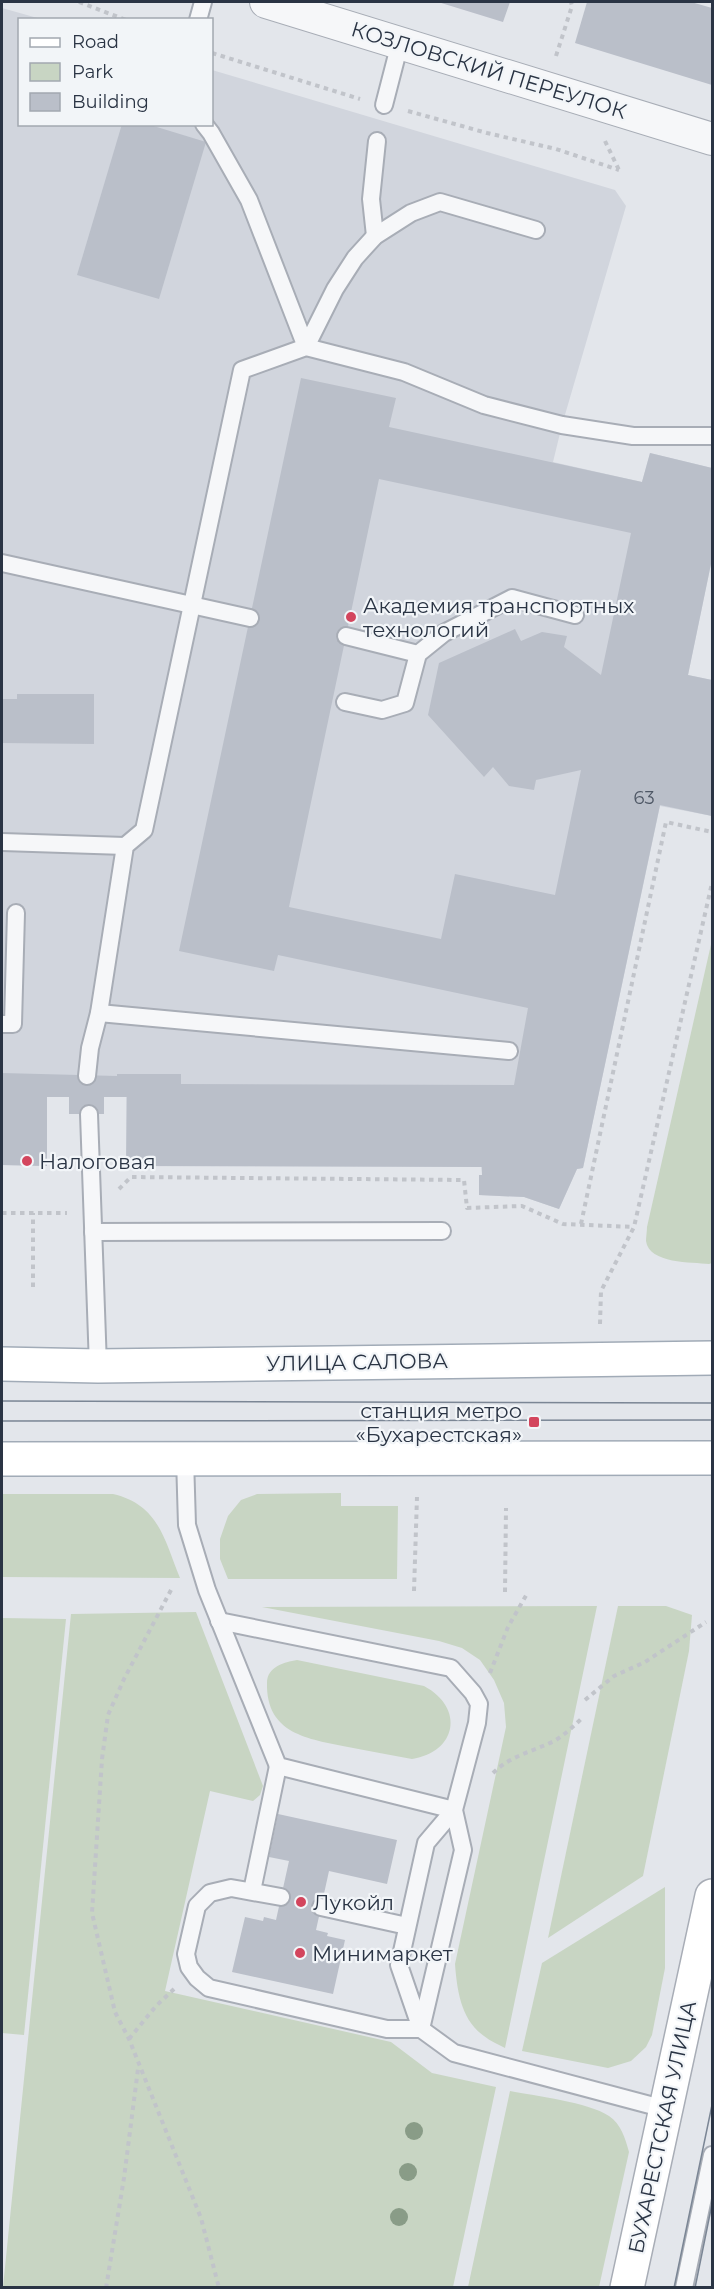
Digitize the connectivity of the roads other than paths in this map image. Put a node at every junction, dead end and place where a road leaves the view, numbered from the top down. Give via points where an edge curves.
1 (203, 2) edge
2 (266, 2) edge
3 (199, 18) edge
4 (400, 43) junction
5 (384, 105) road end
6 (206, 126) edge
7 (712, 139) edge
8 (377, 141) dead end
9 (536, 230) dead end
10 (375, 236) junction
11 (306, 347) junction
12 (712, 436) edge
13 (2, 563) edge
14 (192, 605) junction
15 (575, 615) dead end
16 (250, 618) dead end
17 (346, 636) dead end
18 (418, 654) junction
19 (345, 702) dead end
20 (2, 842) edge
21 (125, 846) junction
22 (16, 913) dead end
23 (99, 1013) junction
24 (2, 1024) edge
25 (509, 1051) dead end
26 (87, 1076) dead end
27 (89, 1114) dead end
28 (442, 1231) dead end
29 (93, 1232) junction
30 (712, 1358) edge
31 (2, 1365) edge
32 (98, 1366) junction
33 (185, 1458) junction
34 (712, 1458) edge
35 (2, 1459) edge
36 (219, 1621) junction
37 (278, 1766) junction
38 (454, 1810) junction
39 (252, 1891) junction
40 (712, 1896) edge
41 (281, 1898) dead end
42 (321, 1907) dead end
43 (407, 1926) junction
44 (421, 2029) junction
45 (665, 2109) junction
46 (712, 2155) edge
47 (627, 2288) edge
48 (684, 2288) edge

1 - 3 lane
2 - 4 street, КОЗЛОВСКИЙ ПЕРЕУЛОК
4 - 5 lane
4 - 7 street, КОЗЛОВСКИЙ ПЕРЕУЛОК
6 - 11 lane via 249,200
8 - 10 lane via 371,199
9 - 10 lane via 440,202 411,213
10 - 11 lane via 335,289
11 - 12 lane via 404,372 484,405 561,425 633,436
11 - 14 lane via 242,370
13 - 14 lane
14 - 16 lane
14 - 21 lane via 144,830
15 - 18 lane via 512,598 444,633
17 - 18 lane
18 - 19 lane via 405,703 382,710
20 - 21 lane
21 - 23 lane
22 - 24 lane via 13,1024
23 - 25 lane
23 - 26 lane
27 - 29 lane
28 - 29 lane
29 - 32 lane
30 - 32 main road, УЛИЦА САЛОВА
31 - 32 main road, УЛИЦА САЛОВА
33 - 34 main road
33 - 35 main road
33 - 36 lane via 187,1525
36 - 37 lane
36 - 38 lane via 451,1668 464,1679 478,1704 477,1723
37 - 38 lane
37 - 39 lane
38 - 43 lane via 426,1843
38 - 44 lane via 463,1850
39 - 41 lane
39 - 44 lane via 231,1888 210,1893 197,1906 186,1954 196,1978 209,1988 387,2029
40 - 45 main road, БУХАРЕСТСКАЯ УЛИЦА
42 - 43 lane
43 - 44 lane via 399,1965
44 - 45 lane via 454,2053
45 - 47 main road, БУХАРЕСТСКАЯ УЛИЦА
46 - 48 lane

